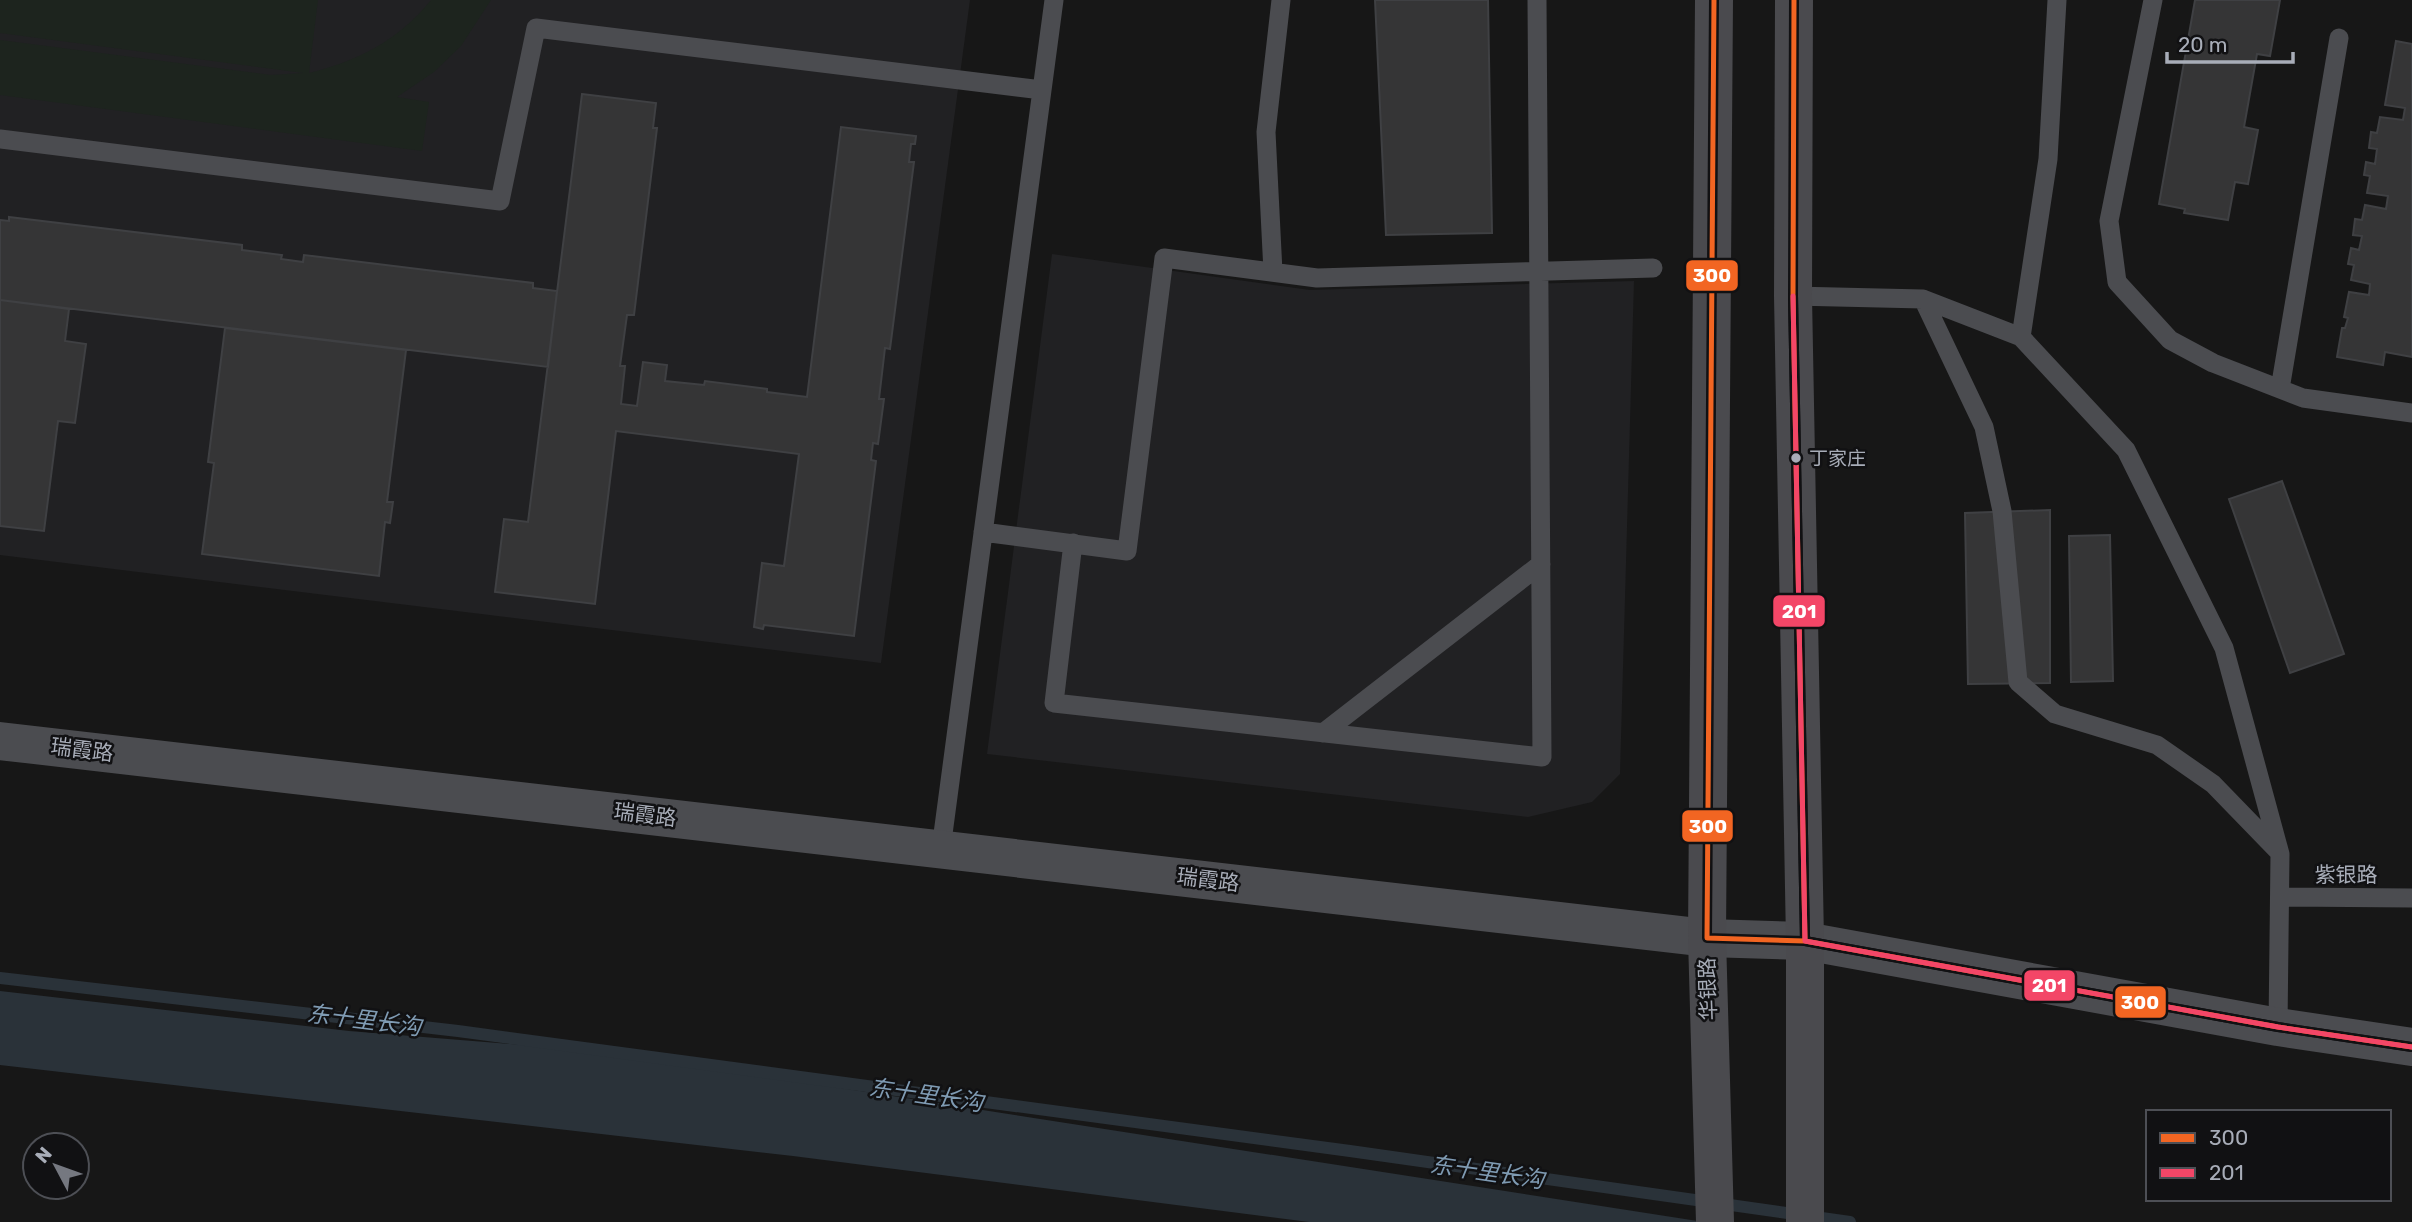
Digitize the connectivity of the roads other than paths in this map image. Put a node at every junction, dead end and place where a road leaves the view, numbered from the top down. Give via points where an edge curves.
1 (1054, 0) edge
2 (1281, 0) edge
3 (1537, 0) edge
4 (1714, 0) edge
5 (1794, 0) edge
6 (2057, 0) edge
7 (2153, 0) edge
8 (2339, 38) dead end
9 (1042, 90) junction
10 (0, 139) edge
11 (1653, 268) dead end
12 (1539, 271) junction
13 (1273, 272) junction
14 (1793, 296) junction
15 (1923, 299) junction
16 (2021, 337) junction
17 (2280, 389) junction
18 (2412, 413) edge
19 (983, 532) junction
20 (1073, 543) junction
21 (1541, 564) junction
22 (1323, 733) junction
23 (0, 741) edge
24 (941, 849) junction
25 (2280, 854) junction
26 (2280, 897) junction
27 (2412, 898) edge
28 (1707, 938) junction
29 (1805, 941) junction
30 (2278, 1027) junction
31 (2412, 1047) edge
32 (1715, 1222) edge
33 (1805, 1222) edge

1 - 9 lane
2 - 13 lane via 1266,132
3 - 12 lane
4 - 28 main road, 华银路
5 - 14 main road
6 - 16 lane via 2048,159
7 - 17 lane via 2109,221 2117,282 2170,340 2213,363
8 - 17 lane
9 - 10 lane via 536,28 500,201
9 - 19 lane
11 - 12 lane
12 - 13 lane via 1317,278
12 - 21 lane
13 - 20 lane via 1164,258 1127,551
14 - 15 lane
14 - 29 main road
15 - 16 lane
15 - 25 lane via 1984,427 2001,510 2018,682 2055,714 2157,745 2213,784
16 - 25 lane via 2126,450 2224,648
17 - 18 lane via 2303,398
19 - 20 lane
19 - 24 lane
20 - 22 lane via 1054,703
21 - 22 lane
21 - 22 lane via 1542,757
23 - 24 street, 瑞霞路
24 - 28 street, 瑞霞路
25 - 26 lane
26 - 27 lane, 紫银路
26 - 30 lane
28 - 29 street, 瑞霞路
28 - 32 main road, 华银路
29 - 30 street, 瑞霞路
29 - 33 main road
30 - 31 street, 瑞霞路

